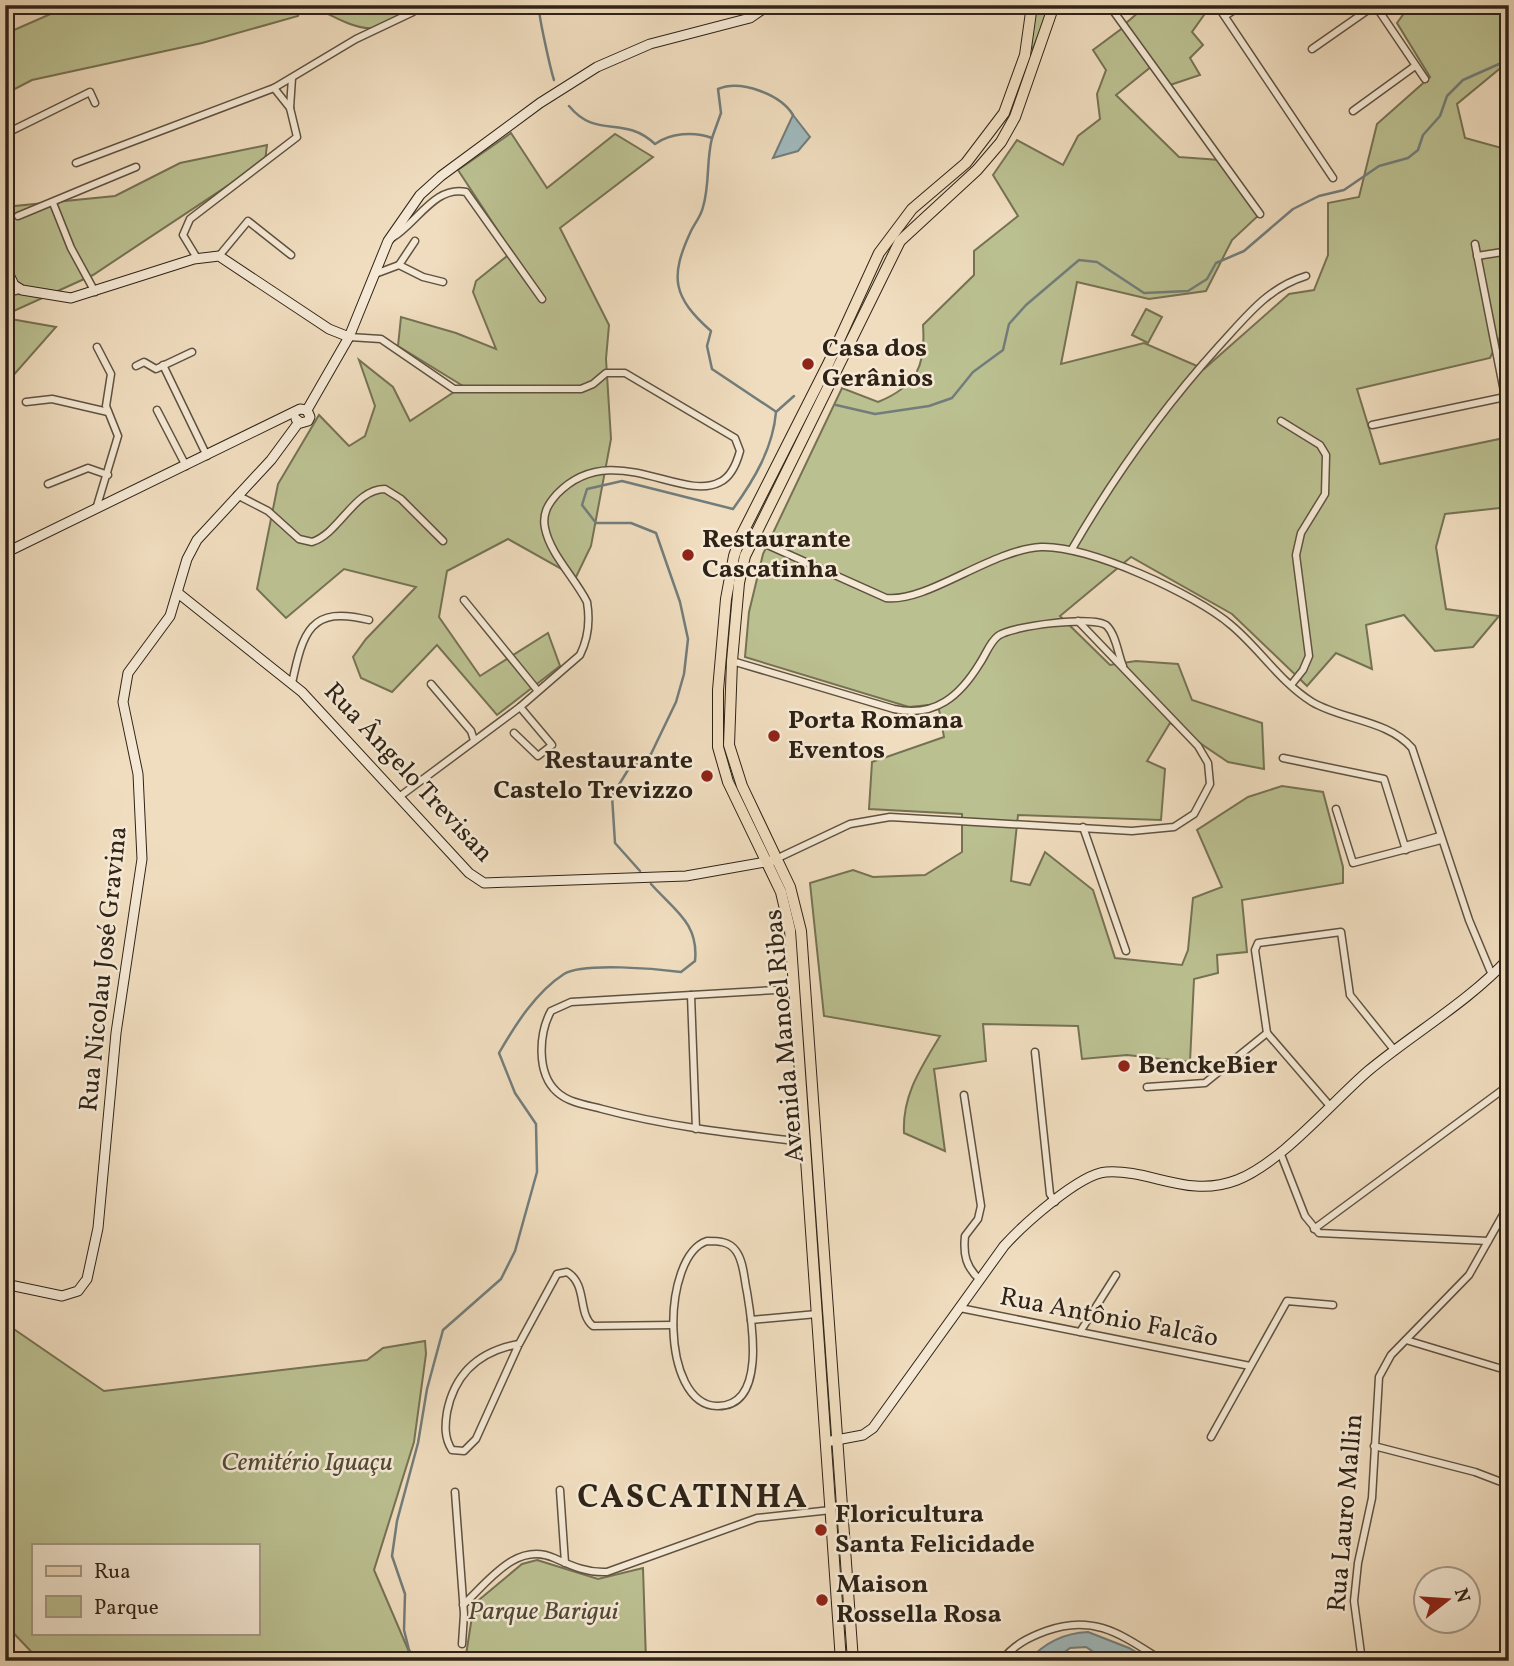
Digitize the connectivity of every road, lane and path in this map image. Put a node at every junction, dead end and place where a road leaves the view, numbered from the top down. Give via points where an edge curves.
1 (418, 5) edge
2 (769, 5) edge
3 (1032, 5) edge
4 (1054, 5) edge
5 (1109, 5) edge
6 (1217, 5) edge
7 (1242, 5) edge
8 (1375, 5) edge
9 (1225, 16) junction
10 (1312, 49) dead end
11 (1415, 66) junction
12 (292, 78) junction
13 (1425, 79) dead end
14 (274, 88) junction
15 (94, 103) dead end
16 (290, 108) junction
17 (1353, 111) dead end
18 (5, 134) edge
19 (76, 163) dead end
20 (136, 167) dead end
21 (1333, 178) dead end
22 (53, 203) junction
23 (1260, 214) dead end
24 (18, 216) dead end
25 (388, 241) junction
26 (415, 241) dead end
27 (1475, 244) dead end
28 (1509, 251) edge
29 (291, 255) dead end
30 (219, 256) junction
31 (1477, 256) junction
32 (197, 258) junction
33 (399, 265) junction
34 (5, 266) edge
35 (373, 274) junction
36 (1306, 276) dead end
37 (443, 282) dead end
38 (22, 290) junction
39 (95, 292) junction
40 (5, 293) edge
41 (542, 299) dead end
42 (349, 337) junction
43 (97, 346) dead end
44 (191, 352) dead end
45 (163, 365) junction
46 (136, 366) dead end
47 (833, 366) junction
48 (823, 375) junction
49 (830, 386) junction
50 (1505, 397) junction
51 (26, 402) dead end
52 (157, 410) dead end
53 (108, 412) junction
54 (1508, 414) edge
55 (298, 418) junction
56 (1280, 421) dead end
57 (1372, 425) dead end
58 (207, 456) junction
59 (186, 466) junction
60 (108, 475) junction
61 (48, 484) dead end
62 (237, 495) junction
63 (96, 509) junction
64 (746, 537) junction
65 (443, 541) dead end
66 (1072, 549) junction
67 (5, 553) edge
68 (178, 593) junction
69 (464, 600) dead end
70 (369, 620) dead end
71 (1078, 621) junction
72 (722, 637) junction
73 (732, 661) junction
74 (1125, 670) junction
75 (292, 683) junction
76 (431, 684) dead end
77 (1291, 685) junction
78 (538, 691) junction
79 (520, 707) junction
80 (514, 733) dead end
81 (474, 740) junction
82 (1283, 758) dead end
83 (399, 797) junction
84 (1336, 809) dead end
85 (1083, 827) junction
86 (1440, 838) junction
87 (1406, 848) junction
88 (772, 860) junction
89 (791, 945) junction
90 (1126, 951) dead end
91 (1509, 958) edge
92 (804, 973) junction
93 (1492, 975) junction
94 (794, 989) junction
95 (691, 995) junction
96 (807, 1018) junction
97 (1267, 1033) junction
98 (1395, 1051) junction
99 (1035, 1052) dead end
100 (1509, 1085) edge
101 (1147, 1087) dead end
102 (964, 1095) dead end
103 (1330, 1105) junction
104 (803, 1121) junction
105 (696, 1129) junction
106 (816, 1133) junction
107 (805, 1142) junction
108 (1280, 1151) junction
109 (818, 1160) junction
110 (1055, 1202) junction
111 (1509, 1204) edge
112 (1314, 1229) junction
113 (1488, 1241) junction
114 (814, 1267) junction
115 (1116, 1275) dead end
116 (980, 1280) junction
117 (5, 1284) edge
118 (827, 1298) junction
119 (1333, 1305) dead end
120 (960, 1308) junction
121 (817, 1314) junction
122 (751, 1320) junction
123 (673, 1325) junction
124 (1080, 1332) junction
125 (1406, 1340) junction
126 (519, 1345) junction
127 (831, 1345) junction
128 (1250, 1366) junction
129 (1509, 1371) edge
130 (1211, 1437) dead end
131 (838, 1440) junction
132 (826, 1441) junction
133 (1374, 1446) junction
134 (1509, 1463) edge
135 (1506, 1484) edge
136 (560, 1490) dead end
137 (455, 1492) dead end
138 (831, 1510) junction
139 (565, 1563) junction
140 (463, 1605) junction
141 (462, 1644) dead end
142 (841, 1661) edge
143 (853, 1661) edge
144 (1001, 1661) edge
145 (1163, 1661) edge
146 (1362, 1661) edge

1 - 12 street via 413,12 356,39
2 - 25 main road via 750,18 626,52 573,81 419,195
3 - 47 main road, Avenida Manoel Ribas via 1025,55 1004,113 967,163 895,229 879,253
4 - 47 main road, Avenida Manoel Ribas via 1015,117 1001,142 900,241
5 - 23 street
6 - 9 street
7 - 9 street
8 - 10 street
8 - 11 street
9 - 21 street
11 - 13 street
11 - 17 street
12 - 14 street
12 - 16 street
14 - 16 street
14 - 19 street
15 - 18 street via 90,92
16 - 32 street via 296,125 293,142 190,219 183,235
20 - 22 street
22 - 24 street
22 - 39 street
25 - 35 main road
25 - 41 street via 443,194 453,189 466,192
26 - 33 street
27 - 31 street
28 - 31 street
29 - 30 street via 248,221
30 - 32 main road
30 - 42 main road via 329,329
31 - 50 street
32 - 39 main road
33 - 35 street
33 - 37 street
34 - 38 main road via 14,285
35 - 42 main road
36 - 66 street via 1269,293 1174,396 1119,470
38 - 39 main road via 71,298
38 - 40 street
42 - 55 main road
42 - 78 street via 381,339 454,389 581,389 606,373 625,373 735,438 740,451 728,477 714,485 696,486 615,470 569,482 548,503 545,529 581,591 589,615 580,655
43 - 53 street via 111,374
44 - 45 street
45 - 46 street via 156,369 144,362
45 - 58 street
47 - 48 main road, Avenida Manoel Ribas
47 - 49 main road, Avenida Manoel Ribas
48 - 49 main road
48 - 64 main road, Avenida Manoel Ribas
49 - 64 main road, Avenida Manoel Ribas
50 - 54 street
50 - 57 street
51 - 53 street via 52,399
52 - 59 street
53 - 60 street via 118,436
55 - 58 main road
55 - 62 main road, Rua Nicolau José Gravina via 271,460
56 - 77 street via 1320,444 1326,456 1325,494 1301,533 1296,555 1308,656
58 - 59 main road
59 - 63 main road
60 - 61 street via 88,468
60 - 63 street
62 - 65 street via 268,511 299,539 312,542 324,537 370,492 385,489
62 - 68 main road, Rua Nicolau José Gravina via 197,540
63 - 67 main road
64 - 66 street via 894,599 1010,553 1040,547
64 - 72 main road, Avenida Manoel Ribas via 730,571
64 - 73 main road, Avenida Manoel Ribas
66 - 77 street via 1204,606 1236,630
68 - 75 main road, Rua Ângelo Trevisan
68 - 117 main road, Rua Nicolau José Gravina via 170,616 132,666 123,692 138,774 142,859 119,1005 98,1228 89,1272 84,1286 72,1295
69 - 78 street
70 - 75 street via 340,613 322,618 306,636
71 - 73 street via 1006,631 994,640 954,696 936,708 916,712
71 - 74 street
71 - 74 street via 1107,626
72 - 73 main road via 726,658
72 - 88 main road, Avenida Manoel Ribas via 718,747 728,782
73 - 88 main road, Avenida Manoel Ribas via 728,723 732,757
74 - 85 street via 1198,746 1208,763 1210,784 1194,814 1174,827 1147,831
75 - 83 main road, Rua Ângelo Trevisan
76 - 81 street
77 - 86 street via 1324,708 1390,731 1406,742 1423,778
78 - 79 street
79 - 80 street via 552,745 538,756
79 - 81 street
81 - 83 street
82 - 87 street via 1384,779
83 - 88 main road, Rua Ângelo Trevisan via 469,873 484,883 659,877
84 - 87 street via 1353,863
85 - 88 street via 890,817 850,824
85 - 90 street
86 - 87 street
86 - 93 street
88 - 89 main road, Avenida Manoel Ribas
88 - 92 main road, Avenida Manoel Ribas via 795,901
89 - 92 main road via 798,970
89 - 94 main road, Avenida Manoel Ribas
91 - 93 main road
92 - 96 main road, Avenida Manoel Ribas
93 - 98 main road
94 - 95 street
94 - 96 main road via 803,998
94 - 104 main road, Avenida Manoel Ribas
95 - 105 street
95 - 105 street via 580,1001 555,1007 547,1017 541,1046 544,1068 556,1092 652,1123
96 - 106 main road, Avenida Manoel Ribas
97 - 98 street via 1256,945 1341,932 1350,995
97 - 101 street via 1205,1083
97 - 103 street
98 - 103 main road
99 - 110 street
100 - 112 street
102 - 116 street via 981,1206 965,1236 966,1262
103 - 108 main road
104 - 106 main road
104 - 107 main road, Avenida Manoel Ribas
105 - 107 street
106 - 109 main road, Avenida Manoel Ribas
107 - 109 main road
107 - 114 main road, Avenida Manoel Ribas
108 - 110 main road via 1248,1176 1225,1184 1185,1186 1108,1172 1086,1180
108 - 112 street
109 - 118 main road, Avenida Manoel Ribas
110 - 116 main road via 1012,1237
111 - 113 street, Rua Lauro Mallin
112 - 113 street via 1325,1234
113 - 125 street, Rua Lauro Mallin via 1465,1280
114 - 118 main road via 821,1295
114 - 121 main road, Avenida Manoel Ribas
115 - 124 street
116 - 120 main road
118 - 127 main road, Avenida Manoel Ribas
119 - 128 street via 1287,1301
120 - 124 street, Rua Antônio Falcão
120 - 131 main road via 873,1428
121 - 122 street
121 - 127 main road via 825,1321
121 - 132 main road, Avenida Manoel Ribas
122 - 123 street via 737,1252 729,1245 707,1241 692,1249 681,1271
122 - 123 street via 750,1381 737,1399 718,1406 706,1404 688,1389
123 - 126 street via 593,1326 586,1316 579,1283 562,1272 553,1280
124 - 128 street, Rua Antônio Falcão
125 - 129 street
125 - 133 street, Rua Lauro Mallin via 1385,1361 1379,1377
126 - 126 street via 488,1353 456,1382 446,1424 452,1450 464,1451 476,1439
127 - 131 main road, Avenida Manoel Ribas
128 - 130 street
131 - 132 main road
131 - 143 main road, Avenida Manoel Ribas
132 - 138 main road, Avenida Manoel Ribas
133 - 135 street
133 - 146 street, Rua Lauro Mallin via 1371,1507 1354,1601
134 - 135 street
136 - 139 street
137 - 140 street
138 - 139 street via 757,1518 607,1572 588,1572
138 - 142 main road, Avenida Manoel Ribas
139 - 140 street via 542,1553 522,1555
140 - 141 street
144 - 145 street via 1025,1639 1082,1623 1114,1632

